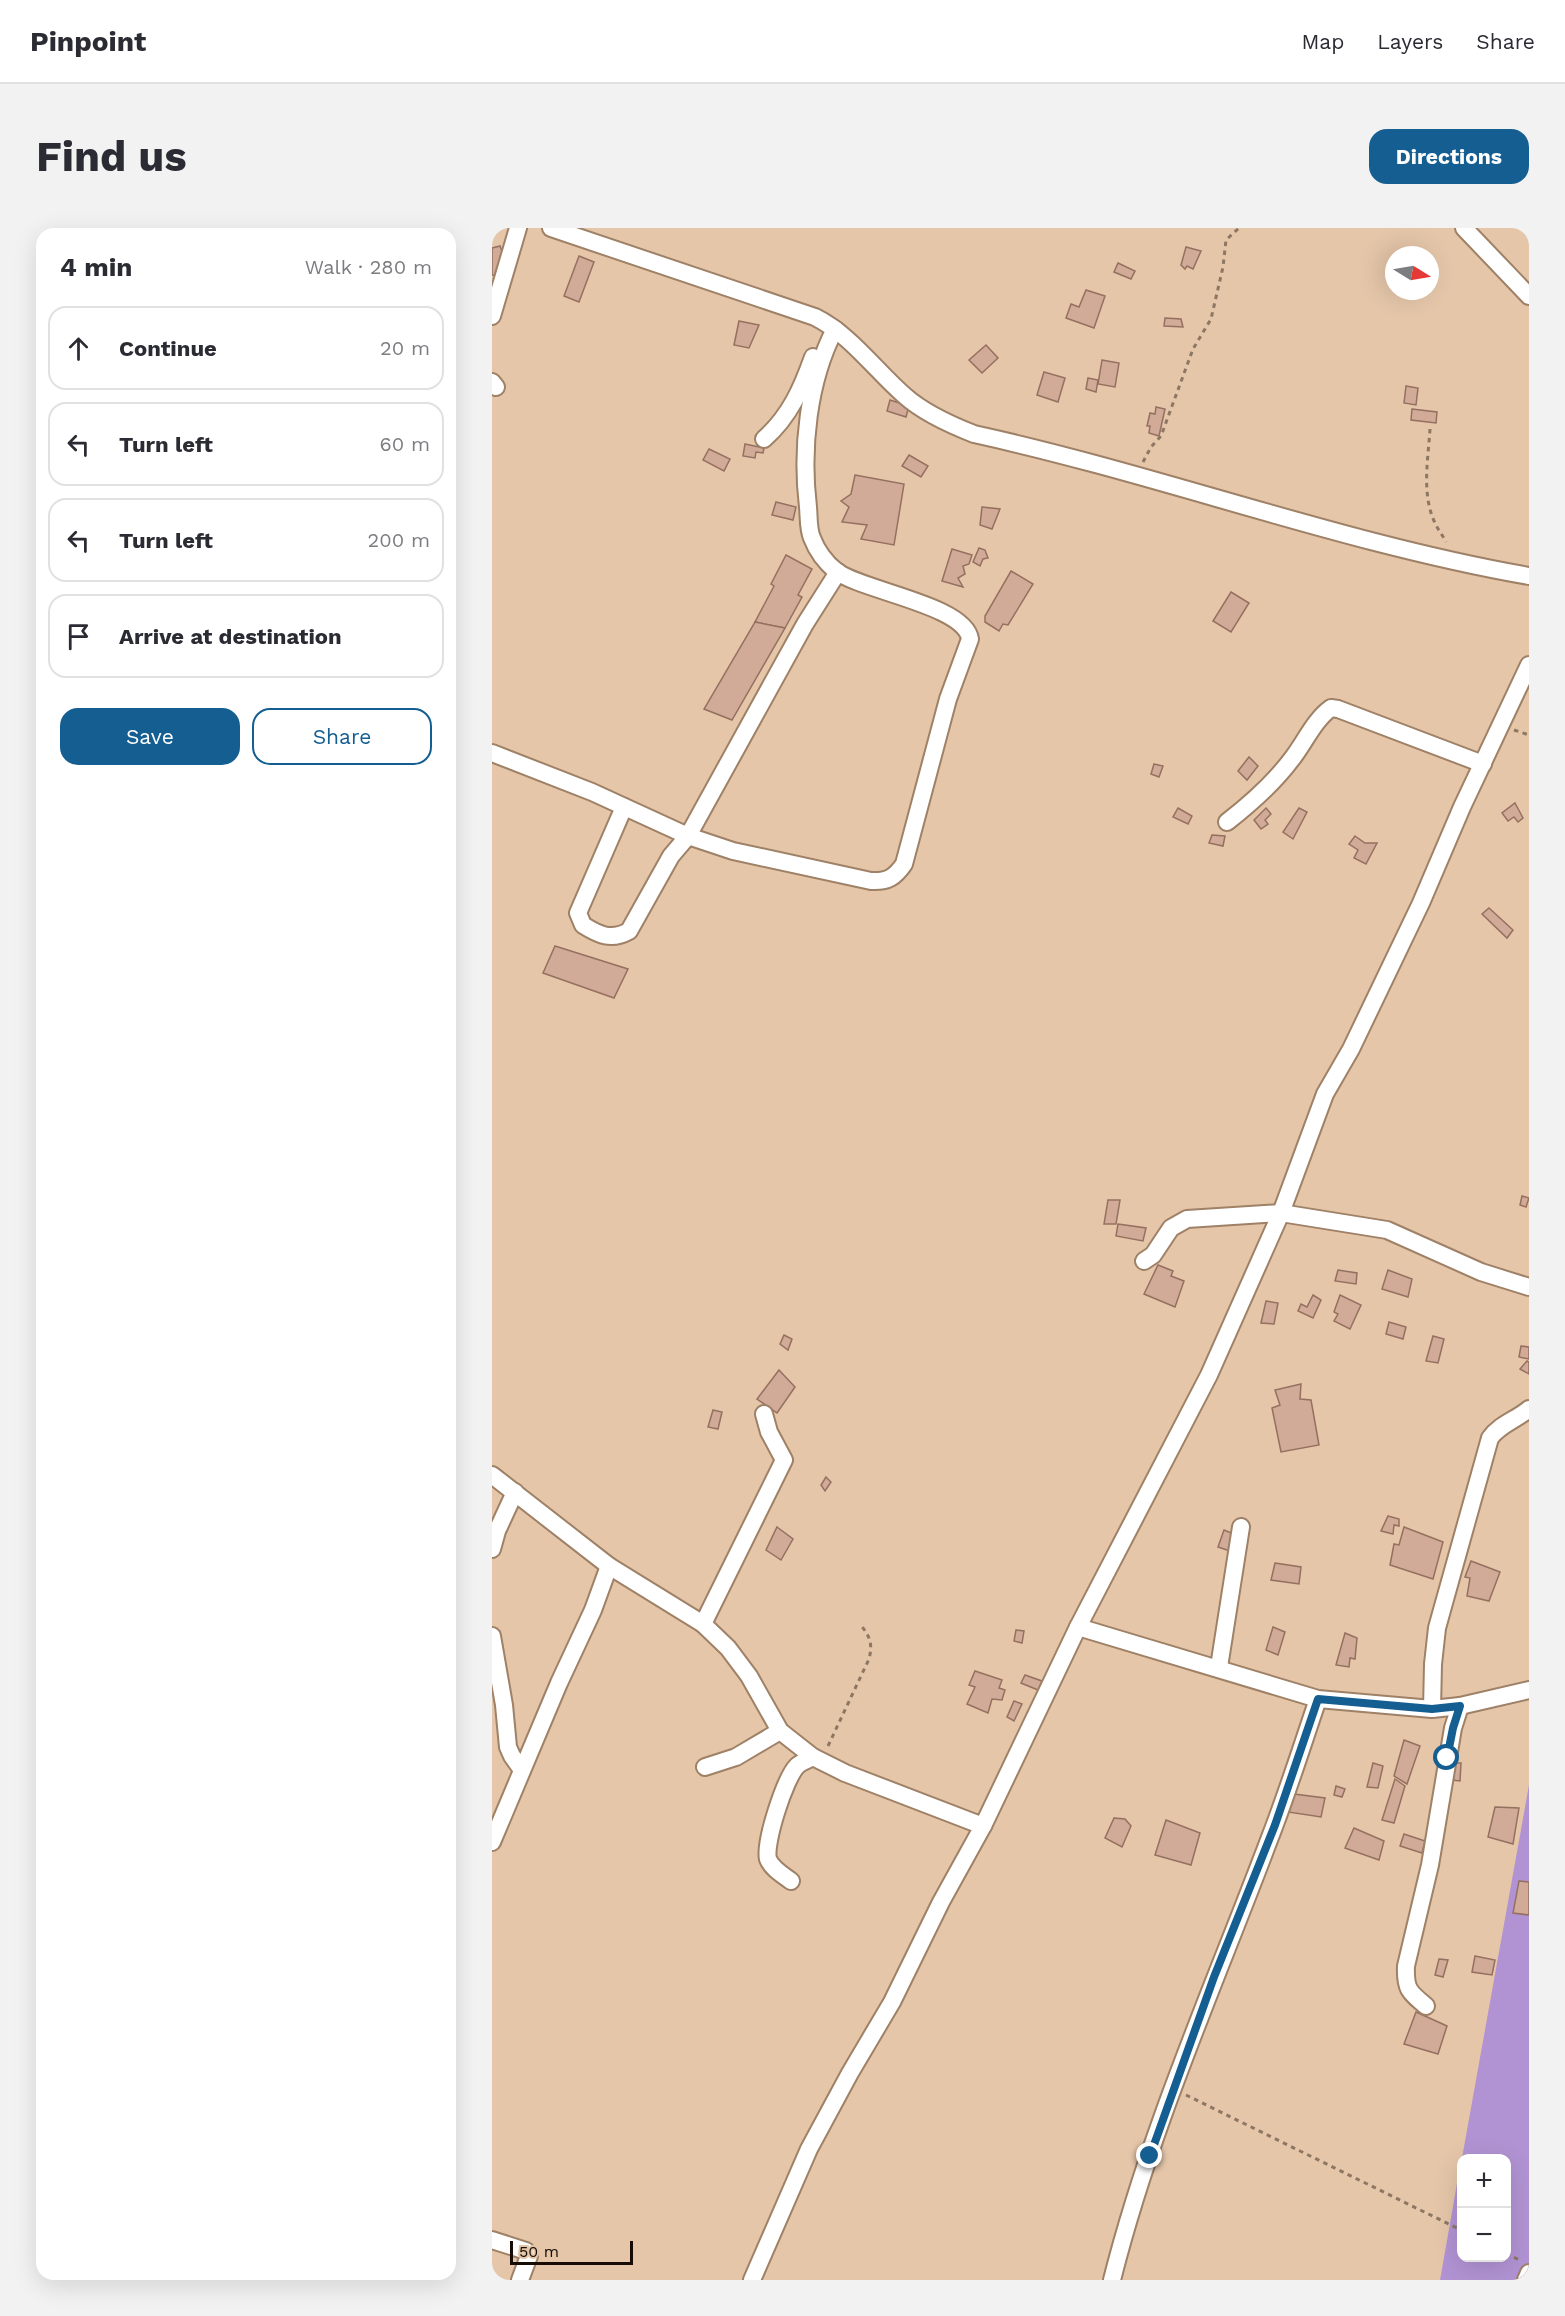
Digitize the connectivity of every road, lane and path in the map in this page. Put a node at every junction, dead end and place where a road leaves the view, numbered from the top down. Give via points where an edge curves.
1 (518, 228) edge
2 (551, 228) edge
3 (1239, 228) edge
4 (1464, 228) edge
5 (1529, 296) edge
6 (492, 316) edge
7 (830, 326) junction
8 (1430, 429) dead end
9 (764, 439) dead end
10 (1136, 475) junction
11 (1454, 563) junction
12 (838, 572) junction
13 (1529, 576) edge
14 (1529, 664) edge
15 (492, 753) edge
16 (1484, 764) junction
17 (624, 807) junction
18 (1227, 822) dead end
19 (688, 836) junction
20 (1281, 1213) junction
21 (1144, 1261) dead end
22 (1529, 1287) edge
23 (1529, 1409) edge
24 (764, 1414) dead end
25 (492, 1475) edge
26 (515, 1492) junction
27 (1241, 1527) dead end
28 (492, 1549) edge
29 (609, 1566) junction
30 (703, 1624) junction
31 (860, 1624) dead end
32 (1078, 1627) junction
33 (492, 1636) edge
34 (1219, 1668) junction
35 (1529, 1690) edge
36 (1318, 1699) junction
37 (1460, 1706) junction
38 (1432, 1709) junction
39 (780, 1731) junction
40 (811, 1755) junction
41 (705, 1767) dead end
42 (522, 1770) junction
43 (983, 1826) junction
44 (492, 1842) edge
45 (791, 1881) dead end
46 (1426, 2006) dead end
47 (1174, 2089) junction
48 (1457, 2228) edge
49 (492, 2240) edge
50 (1511, 2256) edge
51 (1529, 2265) edge
52 (1529, 2273) edge
53 (520, 2280) edge
54 (752, 2280) edge
55 (1112, 2280) edge
56 (1526, 2280) edge

1 - 6 street
2 - 7 street via 801,311
3 - 10 path via 1226,240 1211,320 1193,349 1161,436
4 - 5 street
7 - 9 street via 799,394 786,416
7 - 10 street via 906,397 955,427
7 - 12 street via 810,412 804,476 811,536 821,557
8 - 11 path via 1428,500
10 - 11 street
11 - 13 street
12 - 19 street via 805,624
12 - 19 street via 927,605 969,631 904,864 891,879 872,881 733,851
14 - 16 street
15 - 17 street
16 - 18 street via 1331,708 1272,782
16 - 20 street via 1351,1049 1325,1094
17 - 19 street
17 - 19 street via 578,913 583,926 596,934 608,938 629,931 671,856
20 - 21 street via 1187,1219 1171,1228 1153,1256
20 - 22 street via 1387,1230 1481,1272
20 - 32 street via 1209,1375
23 - 38 street via 1496,1429 1490,1438 1437,1628
24 - 30 street via 768,1432 784,1460
25 - 26 street
26 - 28 street
26 - 29 street
27 - 34 street
29 - 30 street
29 - 42 street
30 - 39 street via 749,1676
31 - 40 path via 871,1639 869,1659
32 - 34 street
32 - 43 street
33 - 42 street via 508,1747
34 - 36 street
35 - 37 street
36 - 38 street
36 - 47 street via 1272,1833
37 - 38 street
37 - 46 street via 1406,1966 1409,1992
39 - 40 street
39 - 41 street via 731,1760
40 - 43 street
40 - 45 street via 796,1766 777,1807 768,1848 771,1864
42 - 44 street
43 - 54 street via 892,2002 809,2149
47 - 48 path
47 - 55 street via 1137,2190
49 - 53 street via 526,2251 529,2256
50 - 51 path
52 - 56 street

